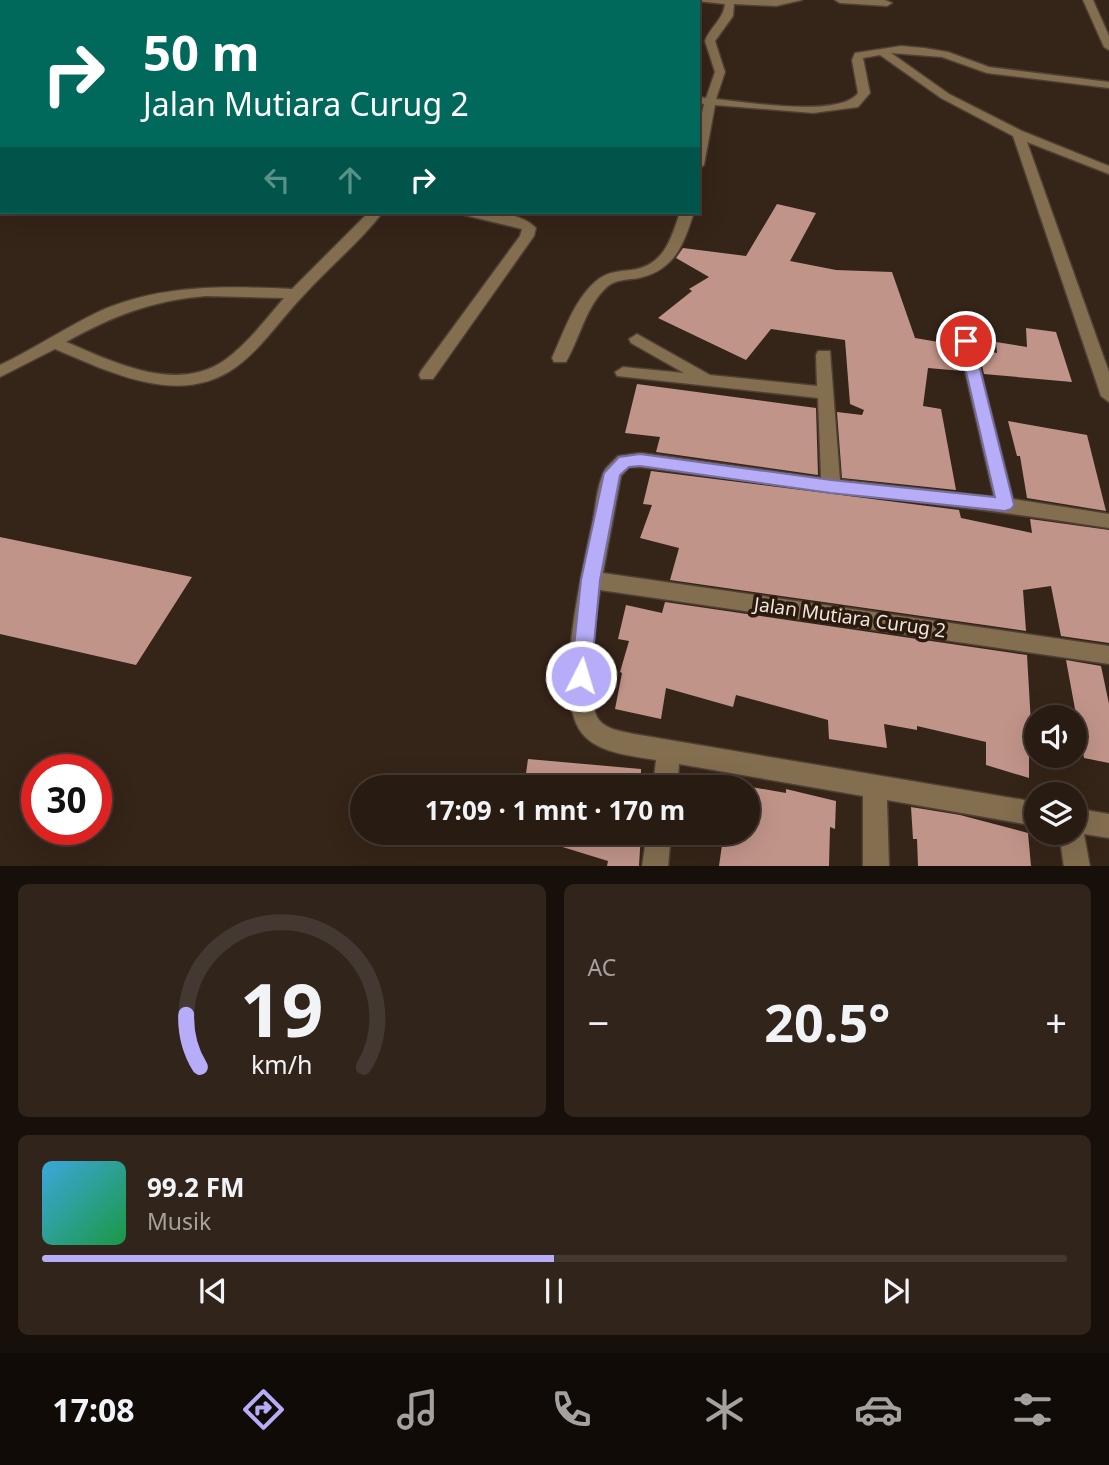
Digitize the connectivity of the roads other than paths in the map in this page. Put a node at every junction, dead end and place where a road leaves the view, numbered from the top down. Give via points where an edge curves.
1 (700, 0) edge
2 (797, 0) edge
3 (839, 0) edge
4 (1088, 0) edge
5 (730, 2) junction
6 (887, 3) dead end
7 (1095, 17) junction
8 (1109, 18) edge
9 (1109, 47) edge
10 (880, 51) junction
11 (1109, 85) edge
12 (704, 101) edge
13 (1018, 134) junction
14 (700, 144) edge
15 (1109, 170) edge
16 (374, 214) edge
17 (479, 214) edge
18 (686, 214) edge
19 (296, 294) junction
20 (637, 339) dead end
21 (966, 341) dead end
22 (56, 344) junction
23 (824, 355) dead end
24 (560, 358) dead end
25 (1104, 367) edge
26 (0, 372) edge
27 (623, 372) dead end
28 (427, 375) dead end
29 (708, 380) junction
30 (826, 393) junction
31 (1109, 396) edge
32 (831, 486) junction
33 (1005, 505) junction
34 (1109, 521) edge
35 (591, 580) junction
36 (1109, 654) edge
37 (669, 751) junction
38 (666, 775) edge
39 (875, 786) junction
40 (1024, 812) edge
41 (1087, 822) edge
42 (1109, 826) edge
43 (658, 845) edge
44 (1073, 845) edge
45 (655, 866) edge
46 (876, 866) edge
47 (1077, 866) edge

1 - 5 street
2 - 5 street
3 - 6 street
4 - 7 street
5 - 12 street via 728,16 710,41 720,72
7 - 8 street
7 - 9 street
10 - 11 street via 944,54 986,71
10 - 12 street via 859,55 864,94 849,108
10 - 13 street via 945,96
12 - 14 street
13 - 15 street
13 - 25 street
16 - 19 street
17 - 28 street via 522,223 529,228 527,236
18 - 24 street via 670,258 655,268 602,283
19 - 22 street via 194,290 156,297 119,309
19 - 22 street via 221,370 194,378 163,381 130,374
20 - 29 street
21 - 33 street
22 - 26 street
23 - 30 street
25 - 31 street
27 - 29 street
29 - 30 street
30 - 32 street
32 - 33 street
32 - 35 street via 624,461 612,473
33 - 34 street
35 - 36 street, Jalan Mutiara Curug 2
35 - 37 street via 579,699 588,723 605,738
37 - 38 street
37 - 39 street
39 - 40 street
39 - 46 street
41 - 42 street
43 - 45 street
44 - 47 street

